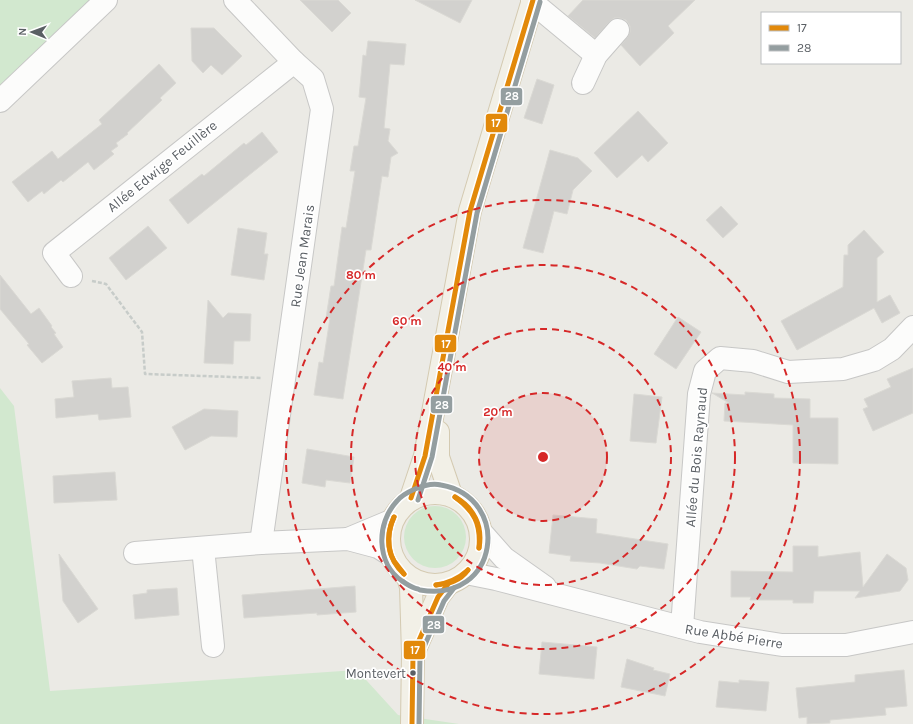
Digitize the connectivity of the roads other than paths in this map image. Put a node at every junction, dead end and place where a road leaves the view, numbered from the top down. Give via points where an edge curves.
1 (106, 0) edge
2 (235, 0) edge
3 (533, 1) edge
4 (618, 30) dead end
5 (596, 55) junction
6 (294, 62) junction
7 (584, 83) dead end
8 (0, 101) edge
9 (71, 276) road end
10 (913, 328) edge
11 (437, 394) junction
12 (451, 495) junction
13 (411, 498) junction
14 (391, 521) junction
15 (481, 532) junction
16 (348, 539) junction
17 (261, 544) junction
18 (203, 548) junction
19 (135, 553) dead end
20 (391, 555) junction
21 (466, 573) junction
22 (408, 577) junction
23 (448, 584) junction
24 (558, 596) junction
25 (682, 627) junction
26 (913, 632) edge
27 (213, 646) dead end
28 (413, 654) junction
29 (412, 724) edge

1 - 8 street
2 - 6 street, Rue Jean Marais
3 - 5 street
3 - 11 main road via 470,211
4 - 5 street
5 - 7 street
6 - 9 street, Allée Edwige Feuillère via 54,253
6 - 17 street, Rue Jean Marais via 313,79 322,109
10 - 25 street, Allée du Bois Raynaud via 892,349 874,360 843,369 788,372 753,361 720,358 705,370 699,394
11 - 12 main road via 438,457
11 - 13 main road via 425,456
12 - 13 main road via 438,492 424,493
12 - 15 main road via 471,509
13 - 14 main road via 396,512
14 - 16 street
14 - 20 main road via 388,538
15 - 21 main road via 476,561
15 - 24 street, Rue Abbé Pierre via 504,558
16 - 17 street
16 - 20 street via 378,547
17 - 18 street
18 - 19 street
18 - 27 street
20 - 22 main road via 398,568
21 - 23 main road
21 - 24 street, Rue Abbé Pierre
22 - 23 main road via 434,586
22 - 28 main road via 411,587
23 - 28 main road via 438,597
24 - 25 street, Rue Abbé Pierre
25 - 26 street, Rue Abbé Pierre via 782,645 846,645
28 - 29 main road

